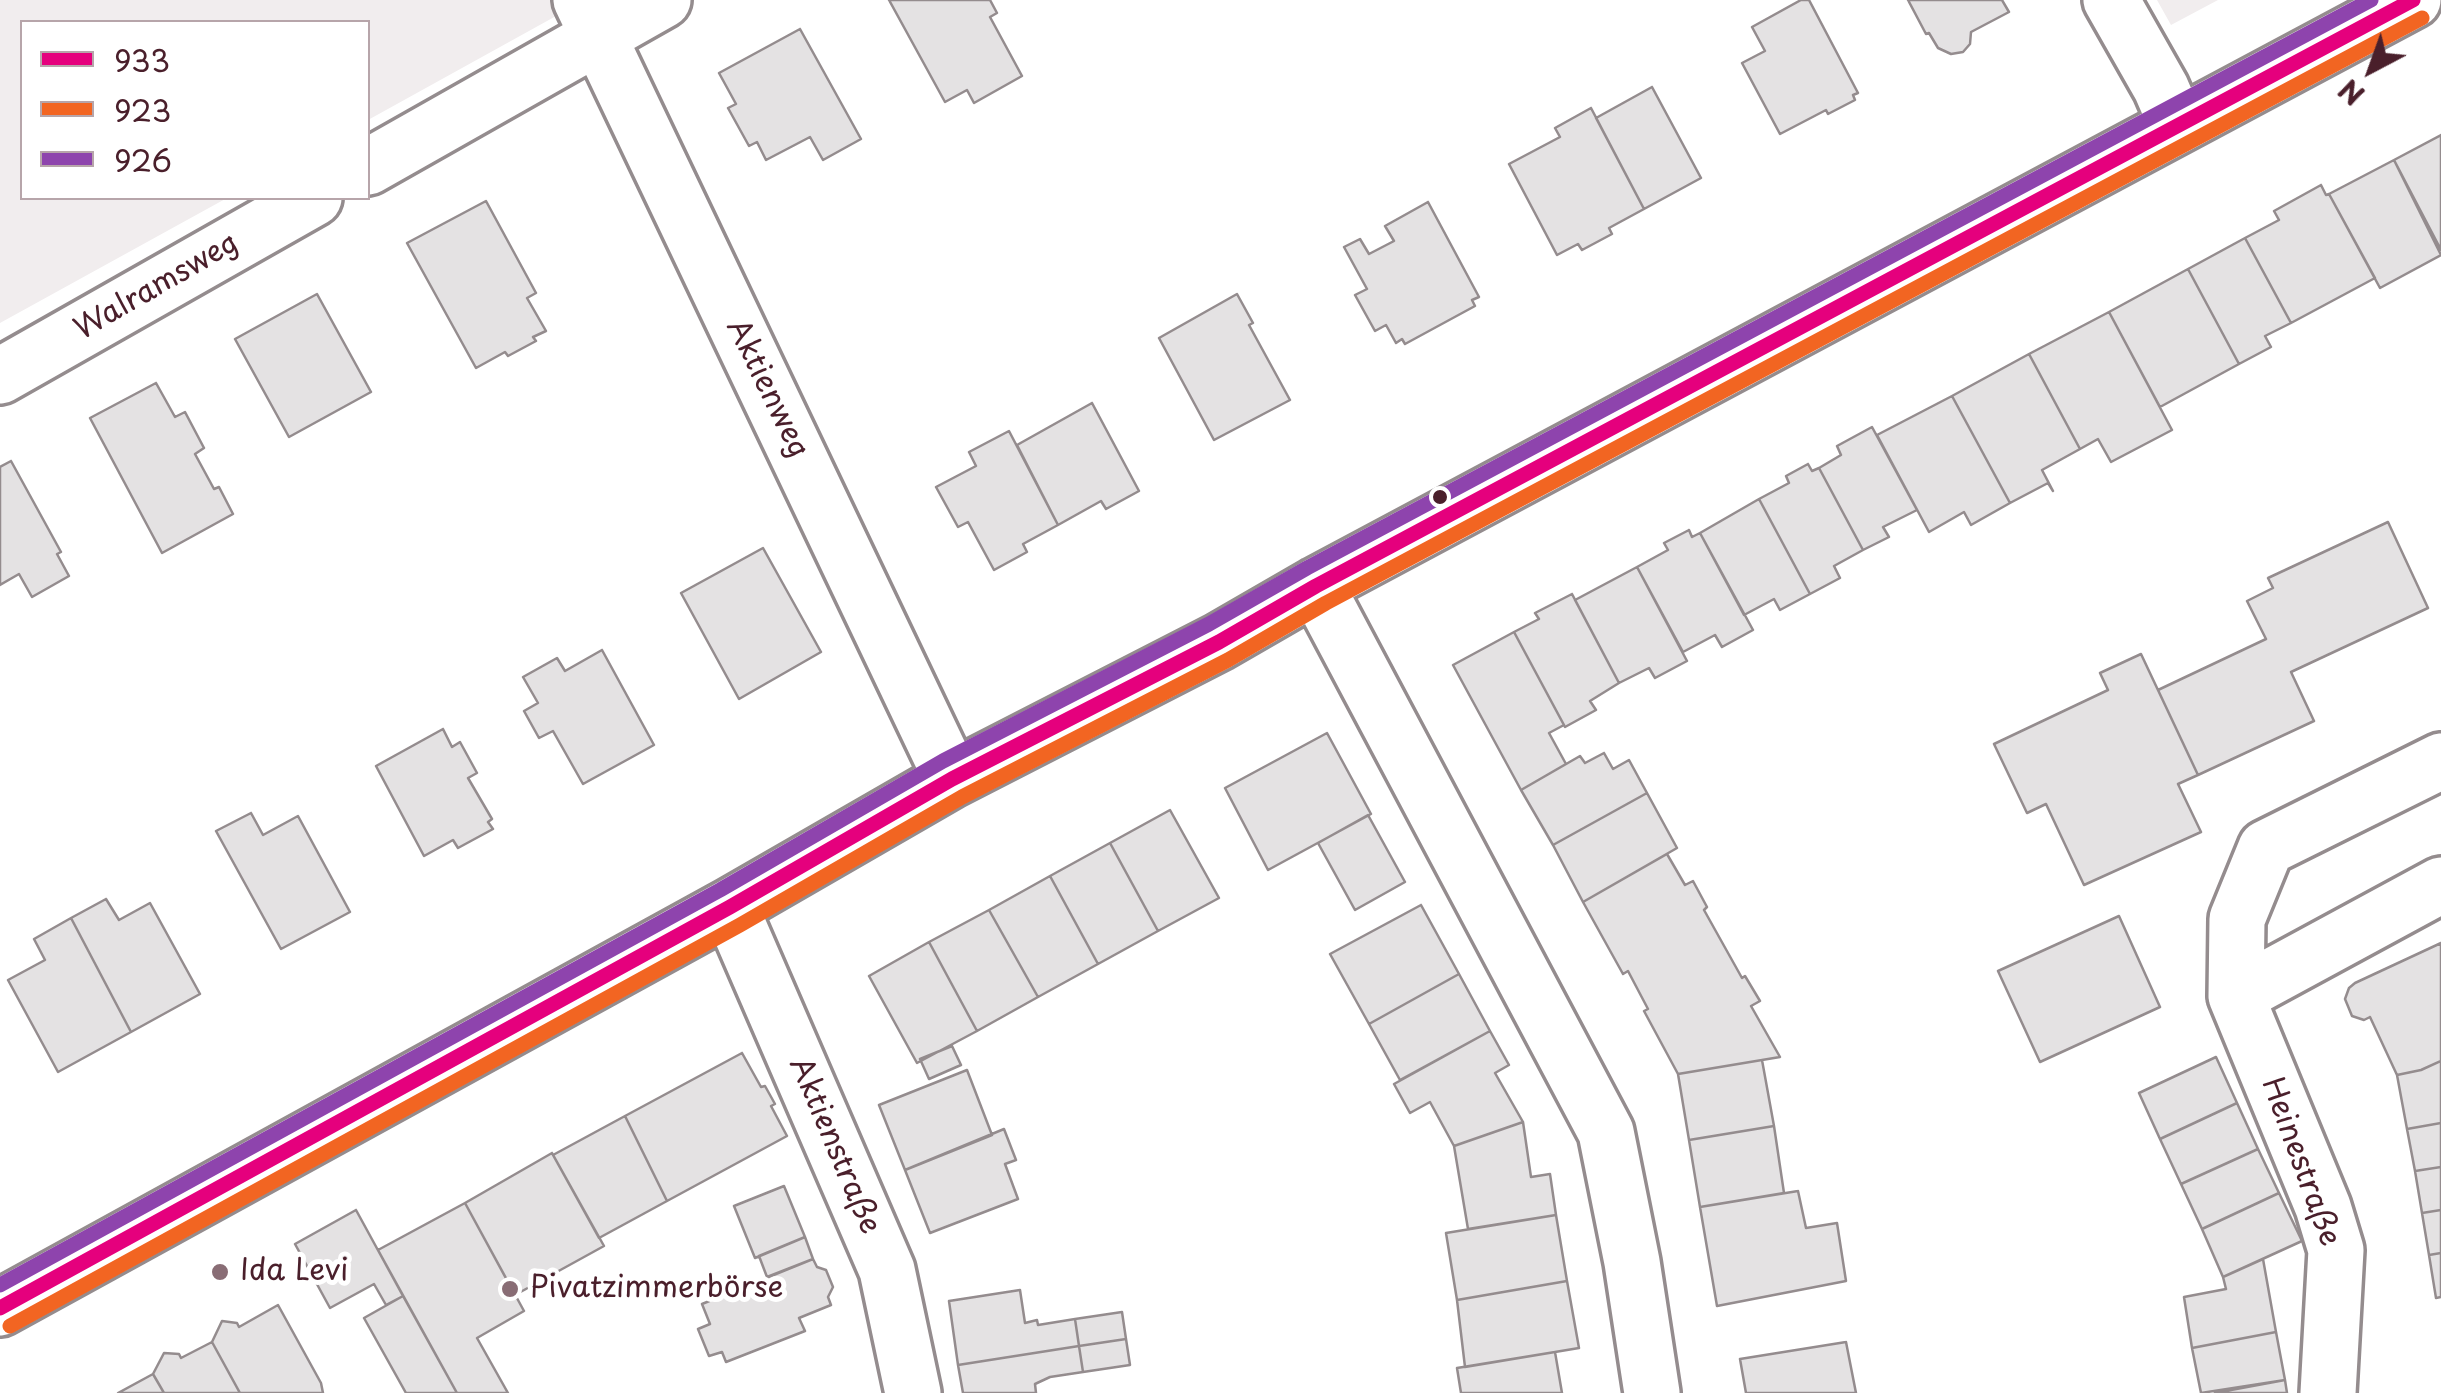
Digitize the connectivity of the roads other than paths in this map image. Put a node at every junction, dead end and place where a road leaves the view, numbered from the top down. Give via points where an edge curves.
1 (664, 0) edge
2 (2111, 0) edge
3 (2414, 0) edge
4 (589, 18) edge
5 (2176, 124) junction
6 (370, 166) edge
7 (310, 200) edge
8 (0, 376) edge
9 (1316, 586) junction
10 (2441, 761) edge
11 (952, 779) junction
12 (2441, 885) edge
13 (730, 907) junction
14 (2236, 996) junction
15 (0, 1308) edge
16 (913, 1393) edge
17 (1652, 1393) edge
18 (2328, 1393) edge

1 - 4 street
2 - 5 street
3 - 5 street
4 - 6 street
4 - 11 street, Aktienweg
5 - 9 street
7 - 8 street, Walramsweg
9 - 11 street
9 - 17 street via 1606,1132
10 - 14 street via 2266,848 2237,919
11 - 13 street
12 - 14 street
13 - 15 street
13 - 16 street, Aktienstraße via 887,1270
14 - 18 street, Heinestraße via 2336,1250

